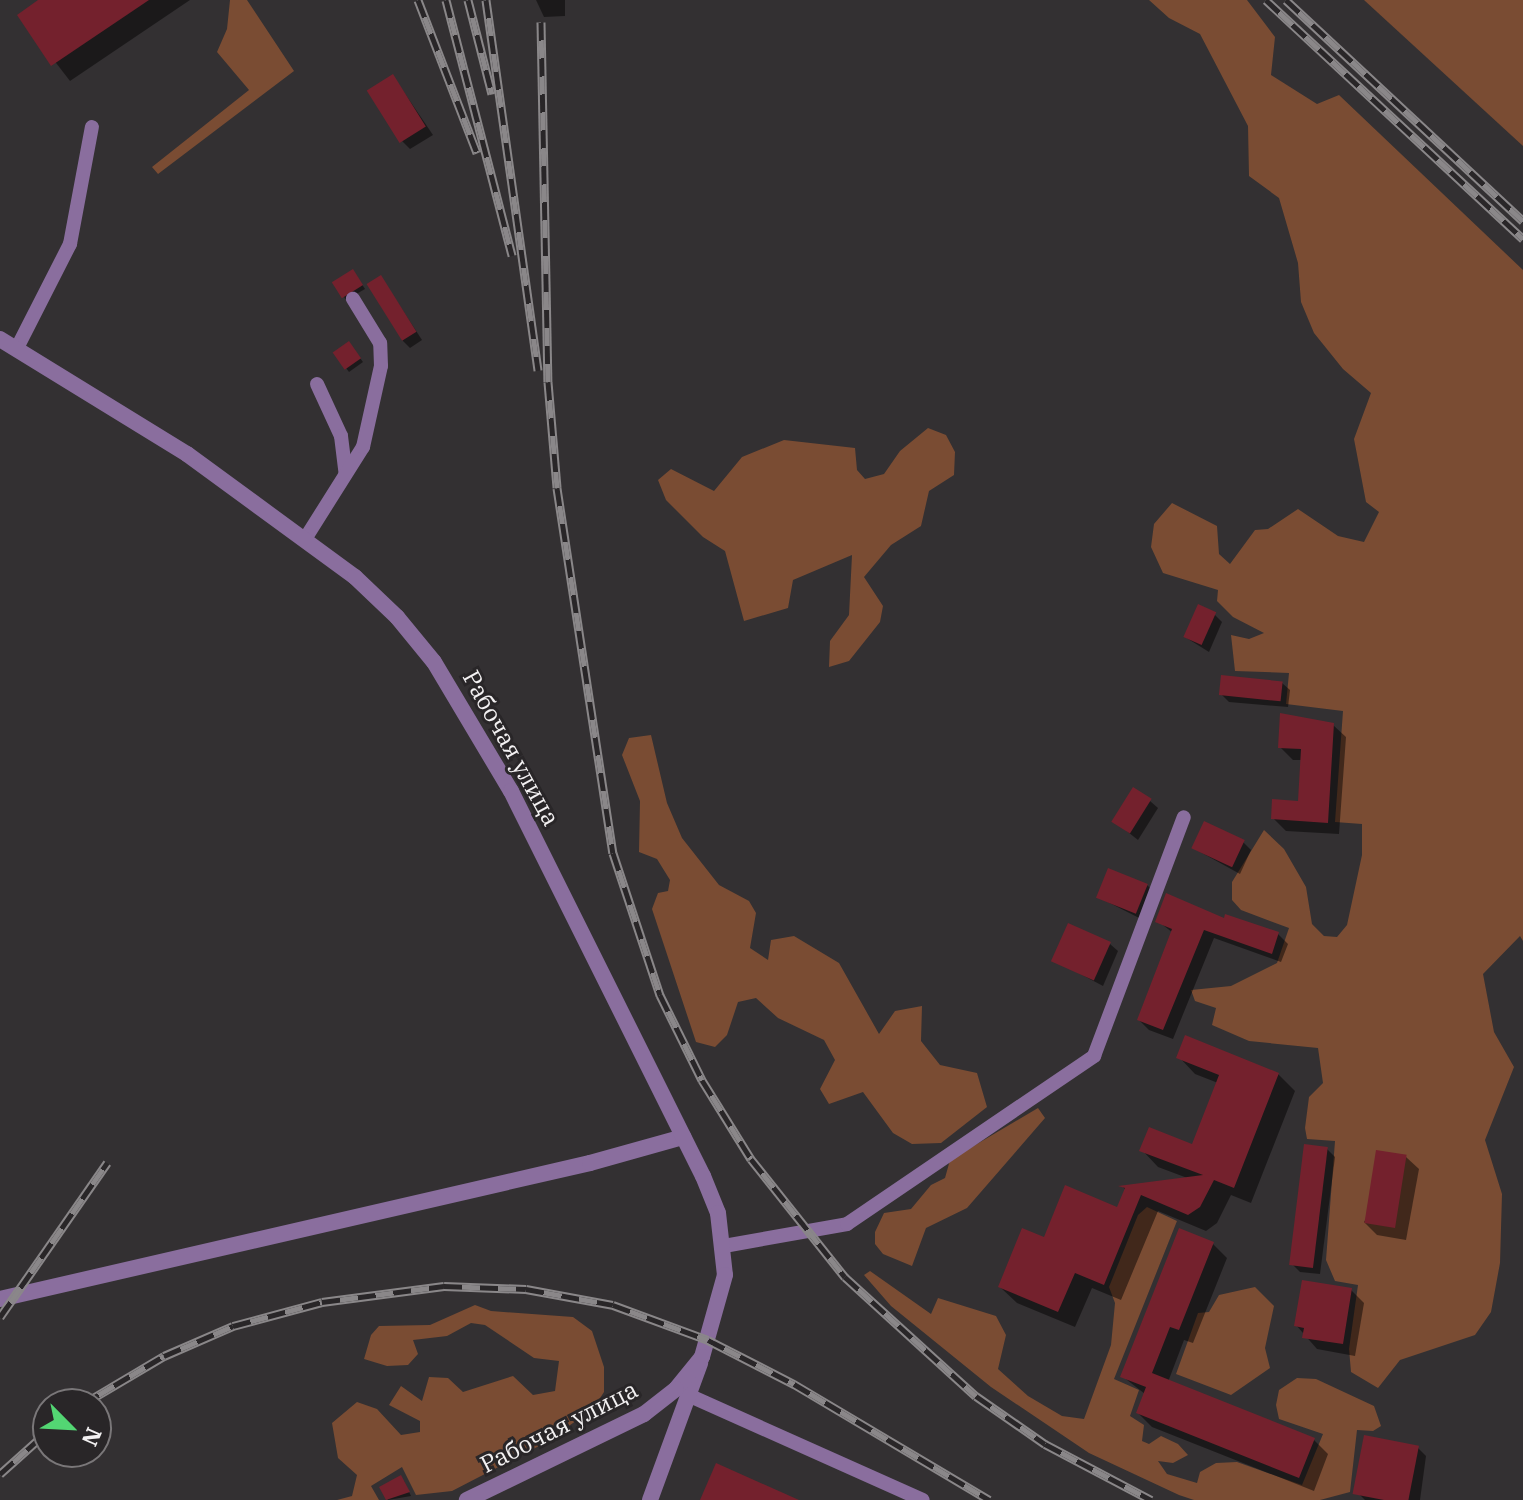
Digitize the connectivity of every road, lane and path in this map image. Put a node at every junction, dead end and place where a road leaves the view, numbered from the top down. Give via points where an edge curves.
1 (92, 127) dead end
2 (353, 299) dead end
3 (0, 339) edge
4 (17, 348) junction
5 (317, 384) dead end
6 (346, 474) junction
7 (305, 539) junction
8 (1184, 817) dead end
9 (683, 1137) junction
10 (724, 1246) junction
11 (0, 1299) edge
12 (702, 1357) junction
13 (688, 1395) junction
14 (467, 1500) edge
15 (650, 1500) edge
16 (923, 1500) edge

1 - 4 lane via 70,244
2 - 6 lane via 380,343 381,366 363,447
3 - 4 street, Рабочая улица
4 - 7 street, Рабочая улица via 176,446
5 - 6 lane via 341,436
6 - 7 lane
7 - 9 street, Рабочая улица via 397,617 470,717
8 - 10 lane via 1094,1056 847,1224
9 - 10 street, Рабочая улица via 718,1213
9 - 11 street
10 - 12 street, Рабочая улица via 719,1305
12 - 13 street, Рабочая улица
12 - 14 street, Рабочая улица via 676,1389 644,1414
13 - 15 street, Рабочая улица
13 - 16 lane

